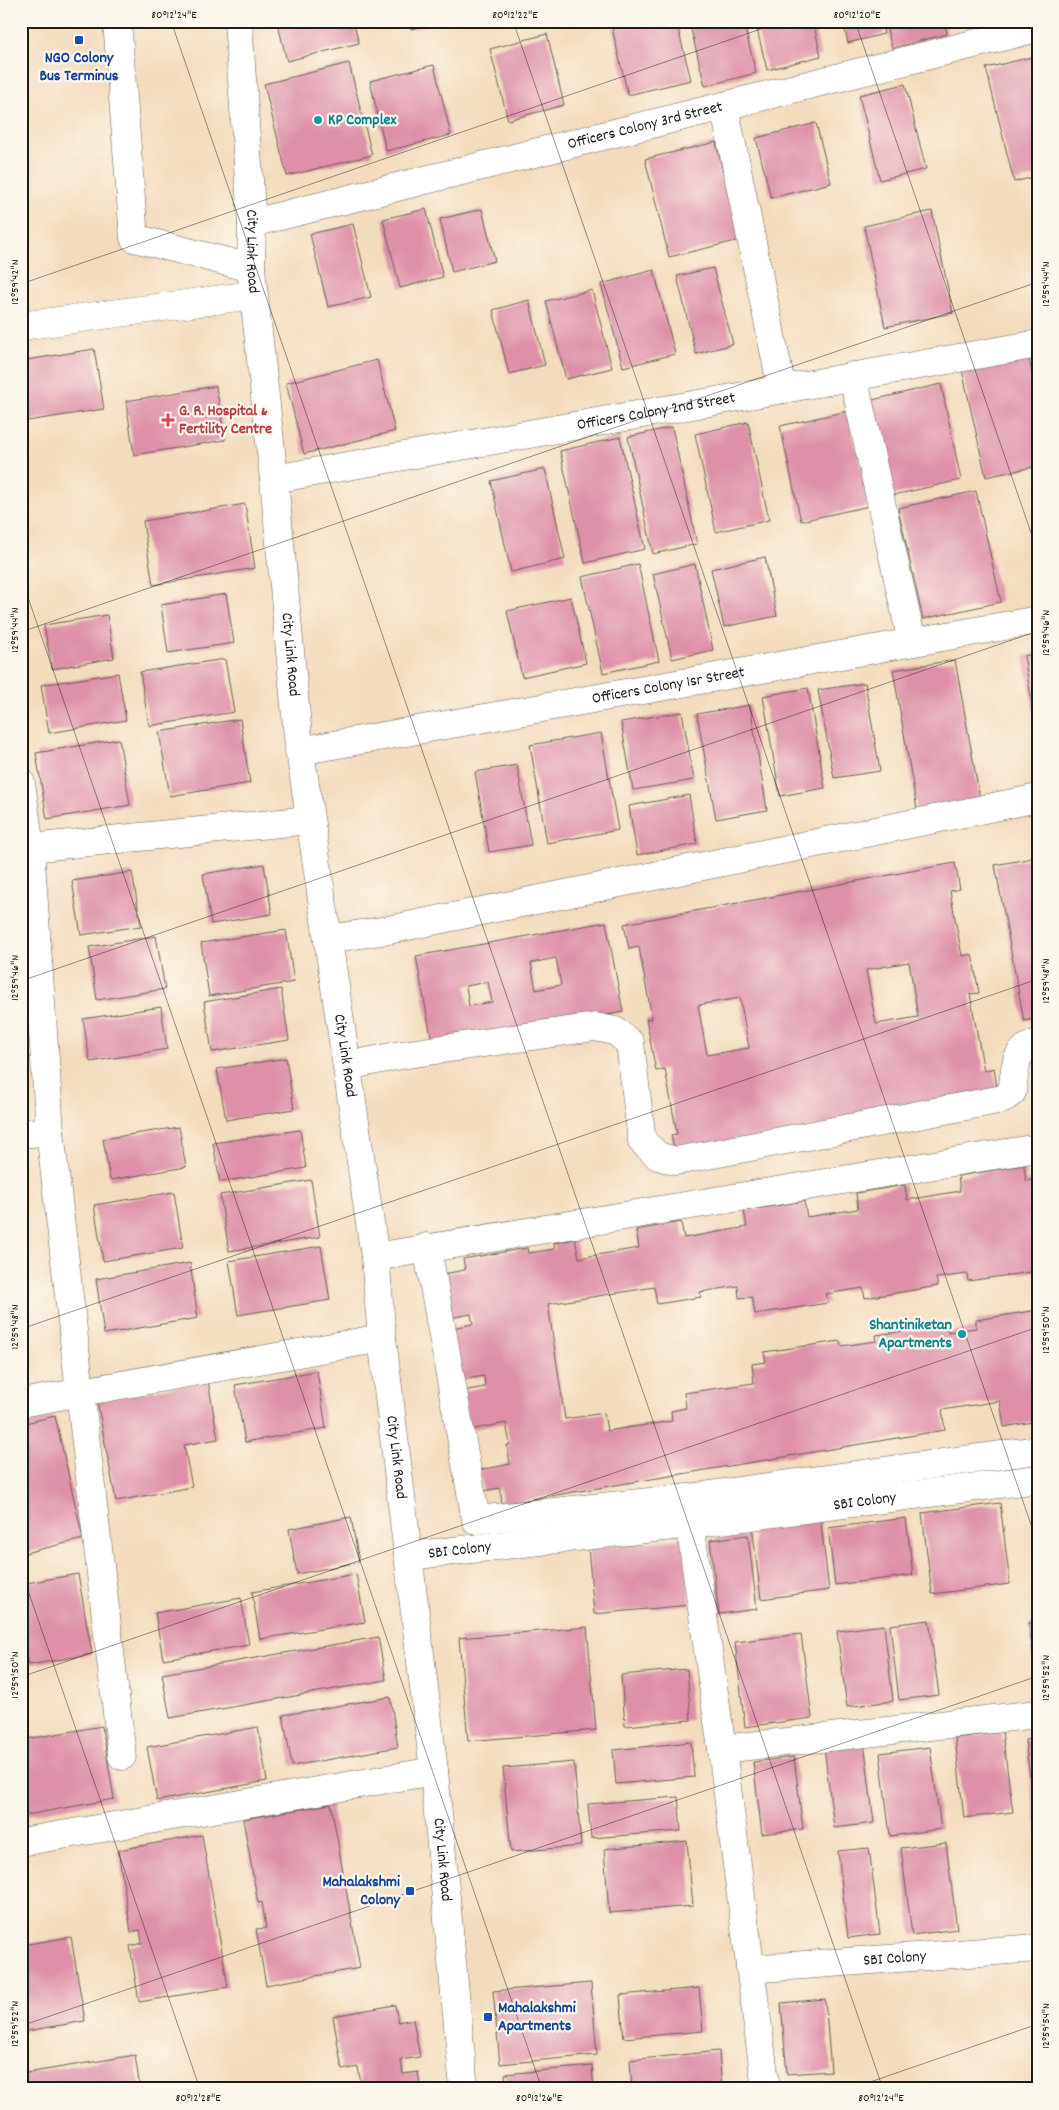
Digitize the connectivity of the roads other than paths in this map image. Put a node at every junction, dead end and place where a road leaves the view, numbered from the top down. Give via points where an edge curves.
1 (118, 21) edge
2 (238, 21) edge
3 (1038, 28) edge
4 (724, 106) junction
5 (252, 223) junction
6 (251, 268) junction
7 (253, 295) junction
8 (21, 326) edge
9 (1038, 344) edge
10 (853, 376) junction
11 (782, 389) junction
12 (274, 479) junction
13 (1038, 620) edge
14 (912, 642) junction
15 (299, 751) junction
16 (21, 783) edge
17 (1038, 798) edge
18 (310, 820) junction
19 (30, 848) junction
20 (328, 939) junction
21 (1038, 1043) edge
22 (347, 1066) junction
23 (50, 1131) junction
24 (21, 1134) edge
25 (1038, 1148) edge
26 (427, 1247) junction
27 (375, 1257) junction
28 (382, 1338) junction
29 (82, 1393) junction
30 (21, 1404) edge
31 (1038, 1450) edge
32 (1038, 1480) edge
33 (690, 1524) junction
34 (409, 1556) junction
35 (1038, 1714) edge
36 (722, 1749) junction
37 (122, 1756) dead end
38 (434, 1771) junction
39 (21, 1842) edge
40 (1038, 1948) edge
41 (750, 1969) junction
42 (464, 2089) edge
43 (766, 2089) edge

1 - 6 street via 134,238
2 - 5 street, City Link Road
3 - 4 street, Officers Colony 3rd Street
4 - 5 street, Officers Colony 3rd Street
4 - 11 street
5 - 6 street, City Link Road
6 - 7 street, City Link Road
7 - 8 street
7 - 12 street, City Link Road
9 - 10 street, Officers Colony 2nd Street
10 - 11 street, Officers Colony 2nd Street
10 - 14 street
11 - 12 street, Officers Colony 2nd Street
12 - 15 street, City Link Road
13 - 14 street, Officers Colony 1sr Street
14 - 15 street, Officers Colony 1sr Street
15 - 18 street, City Link Road
16 - 19 street
17 - 20 street
18 - 19 street
18 - 20 street, City Link Road
19 - 23 street
20 - 22 street, City Link Road
21 - 22 street via 1024,1050 1015,1060 1012,1092 1003,1099 676,1161 658,1156 642,1140 630,1042 615,1031 595,1027
22 - 27 street, City Link Road
23 - 24 street
23 - 29 street
25 - 26 street
26 - 27 street
26 - 31 street via 476,1520 688,1498
27 - 28 street, City Link Road
28 - 29 street
28 - 34 street, City Link Road
29 - 30 street
29 - 37 street
32 - 33 street, SBI Colony
33 - 34 street, SBI Colony
33 - 36 street
34 - 38 street, City Link Road
35 - 36 street
36 - 41 street
38 - 39 street
38 - 42 street, City Link Road
40 - 41 street, SBI Colony
41 - 43 street

